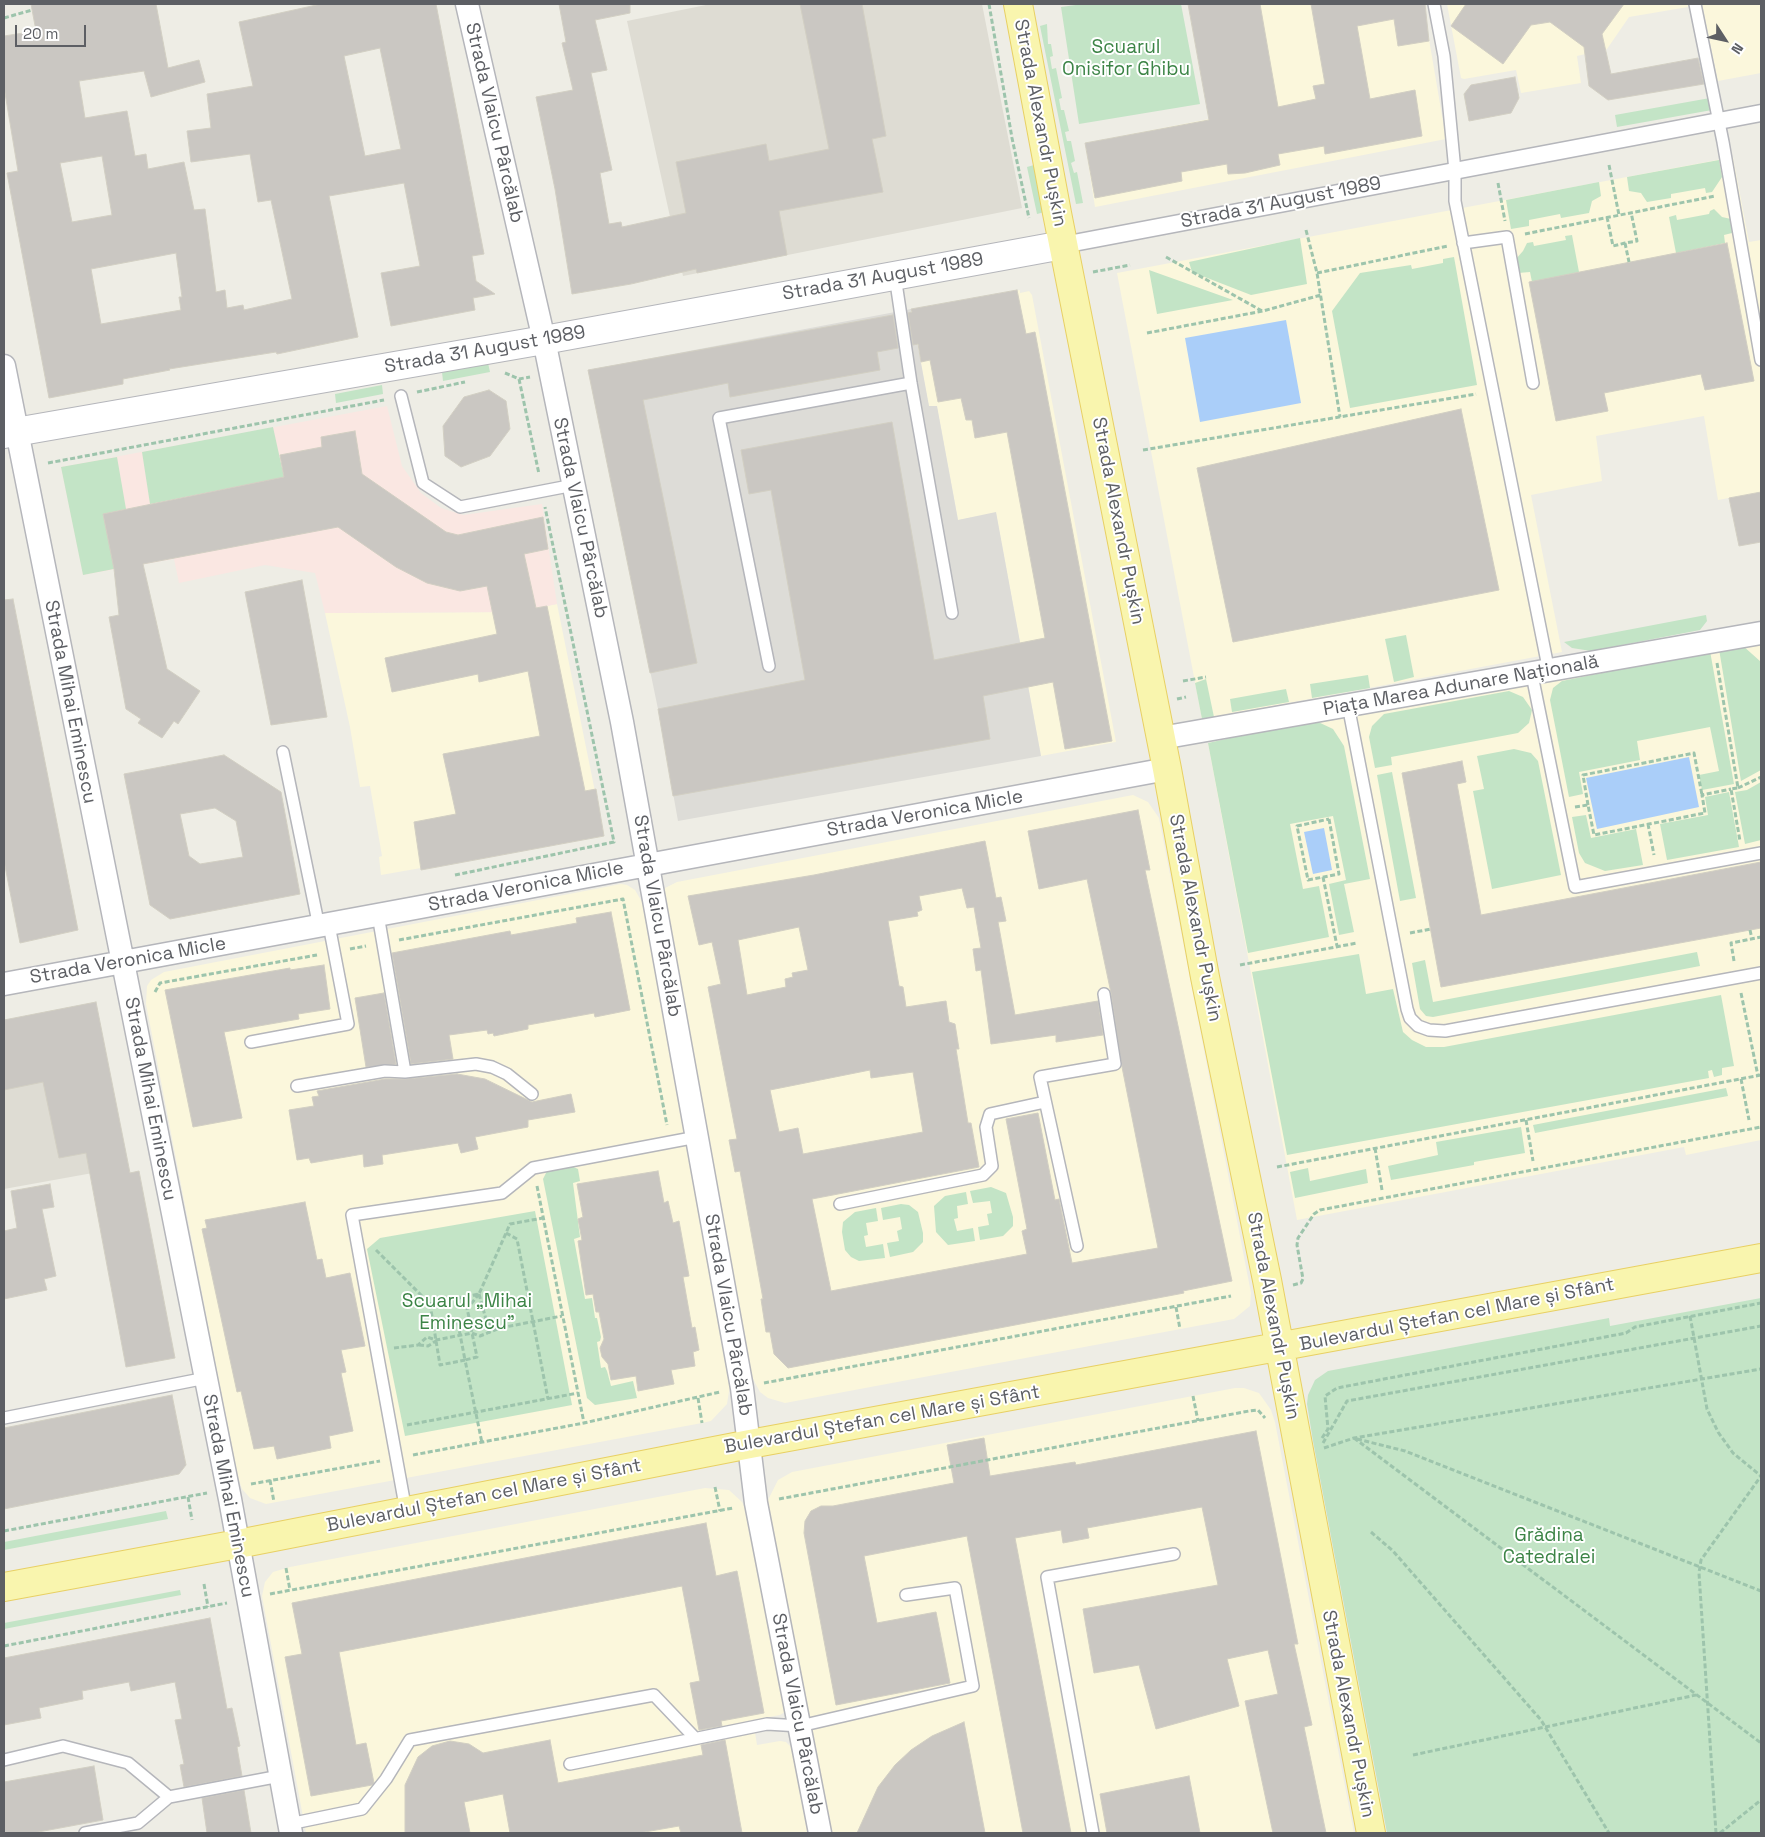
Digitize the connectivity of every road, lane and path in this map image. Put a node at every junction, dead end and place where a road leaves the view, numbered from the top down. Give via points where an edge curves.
1 (467, 4) edge
2 (989, 4) edge
3 (1018, 4) edge
4 (1434, 4) edge
5 (1695, 4) edge
6 (32, 10) dead end
7 (4, 18) edge
8 (1761, 113) edge
9 (1718, 122) junction
10 (1494, 162) junction
11 (1609, 164) dead end
12 (1456, 171) junction
13 (1732, 192) junction
14 (1631, 212) junction
15 (1619, 215) junction
16 (1607, 217) junction
17 (1029, 218) dead end
18 (1306, 230) dead end
19 (1508, 237) junction
20 (1463, 243) junction
21 (1625, 243) junction
22 (1063, 245) junction
23 (1166, 257) dead end
24 (1629, 262) dead end
25 (1130, 265) dead end
26 (1114, 269) dead end
27 (1317, 272) junction
28 (894, 274) junction
29 (1321, 295) junction
30 (1263, 311) junction
31 (1148, 333) dead end
32 (544, 340) junction
33 (1761, 360) edge
34 (4, 366) edge
35 (496, 375) dead end
36 (536, 376) dead end
37 (519, 379) junction
38 (468, 381) dead end
39 (911, 383) junction
40 (1533, 383) dead end
41 (1494, 392) junction
42 (401, 396) junction
43 (1340, 417) junction
44 (10, 433) edge
45 (1142, 450) dead end
46 (50, 472) dead end
47 (574, 485) junction
48 (542, 491) junction
49 (952, 613) dead end
50 (1761, 633) edge
51 (1714, 642) junction
52 (769, 666) dead end
53 (1541, 674) junction
54 (1206, 676) dead end
55 (1184, 680) dead end
56 (1348, 705) junction
57 (1161, 738) junction
58 (283, 752) dead end
59 (1167, 769) junction
60 (1761, 777) edge
61 (1738, 788) junction
62 (1731, 789) junction
63 (1702, 796) junction
64 (1588, 805) junction
65 (1559, 811) junction
66 (1648, 824) junction
67 (1761, 853) edge
68 (1743, 856) junction
69 (648, 865) junction
70 (1657, 872) junction
71 (450, 876) dead end
72 (1323, 877) junction
73 (624, 898) dead end
74 (378, 915) junction
75 (324, 926) junction
76 (1431, 929) dead end
77 (1750, 930) dead end
78 (1402, 934) dead end
79 (1761, 937) edge
80 (1752, 939) junction
81 (1357, 942) dead end
82 (1337, 946) junction
83 (1734, 959) dead end
84 (122, 962) junction
85 (1240, 965) dead end
86 (1761, 973) edge
87 (4, 984) edge
88 (1740, 990) dead end
89 (1104, 994) dead end
90 (251, 1042) dead end
91 (405, 1072) junction
92 (1760, 1076) edge
93 (1742, 1079) junction
94 (297, 1086) dead end
95 (532, 1094) dead end
96 (1045, 1102) junction
97 (1526, 1120) junction
98 (1749, 1120) dead end
99 (1761, 1128) edge
100 (697, 1137) junction
101 (670, 1143) junction
102 (1375, 1148) junction
103 (1533, 1161) dead end
104 (1277, 1166) dead end
105 (533, 1168) junction
106 (1382, 1190) dead end
107 (840, 1204) dead end
108 (544, 1218) junction
109 (506, 1233) junction
110 (358, 1241) junction
111 (1077, 1246) dead end
112 (1761, 1258) edge
113 (1289, 1286) dead end
114 (479, 1294) junction
115 (1231, 1296) dead end
116 (1761, 1303) edge
117 (430, 1304) junction
118 (1176, 1307) junction
119 (562, 1316) junction
120 (1690, 1316) junction
121 (470, 1321) junction
122 (533, 1321) junction
123 (487, 1323) junction
124 (1761, 1326) edge
125 (500, 1328) junction
126 (1180, 1329) dead end
127 (472, 1334) junction
128 (489, 1334) junction
129 (461, 1336) junction
130 (1693, 1338) junction
131 (436, 1340) junction
132 (418, 1345) junction
133 (1280, 1348) junction
134 (390, 1349) dead end
135 (465, 1360) junction
136 (1761, 1369) edge
137 (206, 1378) junction
138 (1701, 1378) junction
139 (768, 1382) dead end
140 (722, 1392) dead end
141 (578, 1393) junction
142 (1194, 1396) dead end
143 (698, 1398) junction
144 (548, 1399) junction
145 (476, 1412) junction
146 (4, 1418) edge
147 (1198, 1421) junction
148 (584, 1423) junction
149 (702, 1423) dead end
150 (1266, 1424) dead end
151 (405, 1425) dead end
152 (1354, 1438) junction
153 (1318, 1440) dead end
154 (482, 1443) junction
155 (750, 1444) junction
156 (397, 1458) junction
157 (1761, 1476) edge
158 (270, 1480) junction
159 (253, 1484) dead end
160 (715, 1487) dead end
161 (213, 1492) dead end
162 (188, 1497) junction
163 (777, 1500) dead end
164 (274, 1502) dead end
165 (406, 1511) junction
166 (192, 1520) dead end
167 (4, 1531) edge
168 (1371, 1532) dead end
169 (238, 1544) junction
170 (1174, 1554) dead end
171 (1700, 1567) junction
172 (286, 1568) dead end
173 (204, 1584) dead end
174 (4, 1587) edge
175 (290, 1590) junction
176 (1761, 1591) edge
177 (262, 1596) dead end
178 (906, 1596) dead end
179 (234, 1602) dead end
180 (208, 1607) junction
181 (4, 1646) edge
182 (1696, 1695) junction
183 (1707, 1703) junction
184 (800, 1726) junction
185 (1545, 1728) junction
186 (695, 1738) junction
187 (1761, 1743) edge
188 (1413, 1755) dead end
189 (4, 1760) edge
190 (570, 1764) dead end
191 (280, 1776) junction
192 (169, 1797) junction
193 (1761, 1800) edge
194 (290, 1829) edge
195 (85, 1833) edge
196 (820, 1833) edge
197 (1093, 1833) edge
198 (1371, 1833) edge
199 (1609, 1833) edge
200 (1716, 1833) edge
201 (1720, 1833) edge

1 - 32 street, Strada Vlaicu Pârcălab
2 - 17 path
3 - 22 main road, Strada Alexandr Pușkin
4 - 12 lane via 1444,56
5 - 9 lane
6 - 7 path
8 - 9 street, Strada 31 August 1989
9 - 10 street, Strada 31 August 1989
9 - 13 lane
10 - 12 street, Strada 31 August 1989
10 - 19 path
11 - 15 path
12 - 20 lane via 1455,201
12 - 22 street, Strada 31 August 1989
13 - 14 path
13 - 33 lane
14 - 15 path
14 - 21 path via 1637,241
15 - 16 path
16 - 19 path
16 - 21 path via 1613,246
18 - 27 path
19 - 20 lane
19 - 40 lane
20 - 27 path
20 - 41 lane
21 - 24 path
22 - 28 street, Strada 31 August 1989
22 - 57 main road, Strada Alexandr Pușkin
23 - 30 path
25 - 26 path
27 - 29 path
28 - 32 street, Strada 31 August 1989
28 - 39 lane
29 - 30 path
29 - 43 path
30 - 31 path
32 - 44 street, Strada 31 August 1989
32 - 47 street, Strada Vlaicu Pârcălab
34 - 44 street, Strada Mihai Eminescu
35 - 37 path via 506,373
36 - 37 path
37 - 48 path
38 - 42 path
39 - 49 lane
39 - 52 lane via 719,418
41 - 43 path
41 - 53 lane
42 - 46 path via 48,462
42 - 48 lane via 423,483 460,507
43 - 45 path
44 - 84 street, Strada Mihai Eminescu
47 - 48 lane
47 - 69 street, Strada Vlaicu Pârcălab
48 - 71 path via 614,842
50 - 51 street, Piața Marea Adunare Națională
51 - 53 street, Piața Marea Adunare Națională
51 - 61 path
53 - 56 street, Piața Marea Adunare Națională
53 - 65 lane
54 - 55 path
56 - 57 street, Piața Marea Adunare Națională
56 - 86 lane via 1407,1009 1418,1026 1445,1031
57 - 59 main road, Strada Alexandr Pușkin
58 - 75 lane
59 - 69 street, Strada Veronica Micle
59 - 133 main road, Strada Alexandr Pușkin
60 - 61 path
61 - 62 path
62 - 63 path
62 - 68 path
63 - 64 path via 1694,754 1583,774
63 - 66 path via 1706,813
64 - 65 path
64 - 66 path via 1594,835
65 - 70 lane via 1575,887
66 - 70 path
67 - 68 lane
68 - 70 lane
69 - 74 street, Strada Veronica Micle
69 - 100 street, Strada Vlaicu Pârcălab
72 - 72 path via 1340,874 1329,819 1297,826 1308,880
72 - 82 path
73 - 101 path
74 - 75 street, Strada Veronica Micle
74 - 91 lane
75 - 84 street, Strada Veronica Micle
75 - 90 lane via 348,1024
76 - 78 path
77 - 80 path
79 - 80 path
80 - 83 path via 1731,943
81 - 82 path
82 - 85 path
84 - 87 street, Strada Veronica Micle
84 - 137 street, Strada Mihai Eminescu
88 - 92 path
89 - 96 lane via 1115,1064 1040,1077
91 - 94 lane via 385,1071
91 - 95 lane via 476,1064 507,1074
92 - 93 path
93 - 97 path
93 - 98 path
96 - 107 lane via 990,1114 986,1127 992,1166 983,1175
96 - 111 lane
97 - 102 path
97 - 103 path
99 - 113 path via 1320,1210 1314,1214 1296,1244 1303,1279 1301,1283
100 - 101 lane
100 - 155 street, Strada Vlaicu Pârcălab
101 - 105 lane
102 - 104 path
102 - 106 path
105 - 108 path
105 - 110 lane via 502,1193 352,1215
108 - 109 path via 510,1224
108 - 119 path
109 - 114 path
109 - 122 path via 518,1239
110 - 117 path via 365,1239
110 - 156 lane
112 - 133 main road, Bulevardul Ștefan cel Mare și Sfânt
114 - 117 path
114 - 121 path via 467,1309
114 - 123 path
115 - 118 path
116 - 120 path
117 - 131 path
118 - 126 path
118 - 139 path
119 - 122 path
119 - 141 path
120 - 130 path
120 - 153 path via 1635,1327 1626,1333 1337,1388 1325,1396 1328,1429
121 - 123 path
121 - 127 path
121 - 129 path via 458,1324
122 - 125 path
122 - 144 path
123 - 125 path
123 - 128 path
124 - 130 path
125 - 128 path
127 - 128 path
127 - 129 path
127 - 135 path via 478,1357
129 - 131 path
129 - 135 path
130 - 138 path
130 - 152 path via 1347,1401 1321,1448
131 - 132 path via 428,1346
131 - 132 path via 427,1338
131 - 135 path via 440,1365
132 - 134 path
133 - 155 main road, Bulevardul Ștefan cel Mare și Sfânt
133 - 198 main road, Strada Alexandr Pușkin
135 - 145 path
136 - 138 path
137 - 146 lane
137 - 169 street, Strada Mihai Eminescu
138 - 152 path
138 - 157 path via 1708,1409 1718,1432 1733,1453
140 - 143 path
141 - 144 path
141 - 148 path
142 - 147 path
143 - 148 path
143 - 149 path
144 - 145 path
145 - 151 path
145 - 154 path
147 - 150 path via 1258,1410
147 - 163 path
148 - 154 path
152 - 171 path via 1405,1452
152 - 182 path
154 - 156 path
155 - 165 main road, Bulevardul Ștefan cel Mare și Sfânt
155 - 184 street, Strada Vlaicu Pârcălab via 756,1503
156 - 158 path
156 - 165 lane
157 - 171 path via 1700,1560
158 - 159 path
158 - 164 path
160 - 175 path via 720,1511
161 - 162 path
162 - 166 path
162 - 167 path
165 - 169 main road, Bulevardul Ștefan cel Mare și Sfânt
168 - 185 path via 1393,1551
169 - 174 main road, Bulevardul Ștefan cel Mare și Sfânt
169 - 191 street, Strada Mihai Eminescu
170 - 197 lane via 1048,1577
171 - 176 path
171 - 183 path
172 - 175 path
173 - 180 path
175 - 177 path
178 - 184 lane via 955,1588 973,1686
179 - 180 path
180 - 181 path
182 - 183 path
182 - 185 path
183 - 187 path
183 - 200 path
184 - 186 lane via 767,1724
184 - 196 street, Strada Vlaicu Pârcălab
185 - 188 path
185 - 199 path
186 - 190 lane
186 - 194 lane via 654,1695 410,1740 362,1810
189 - 192 lane via 63,1746 128,1763
191 - 192 lane
191 - 194 street, Strada Mihai Eminescu
192 - 195 lane via 138,1823
193 - 201 path

